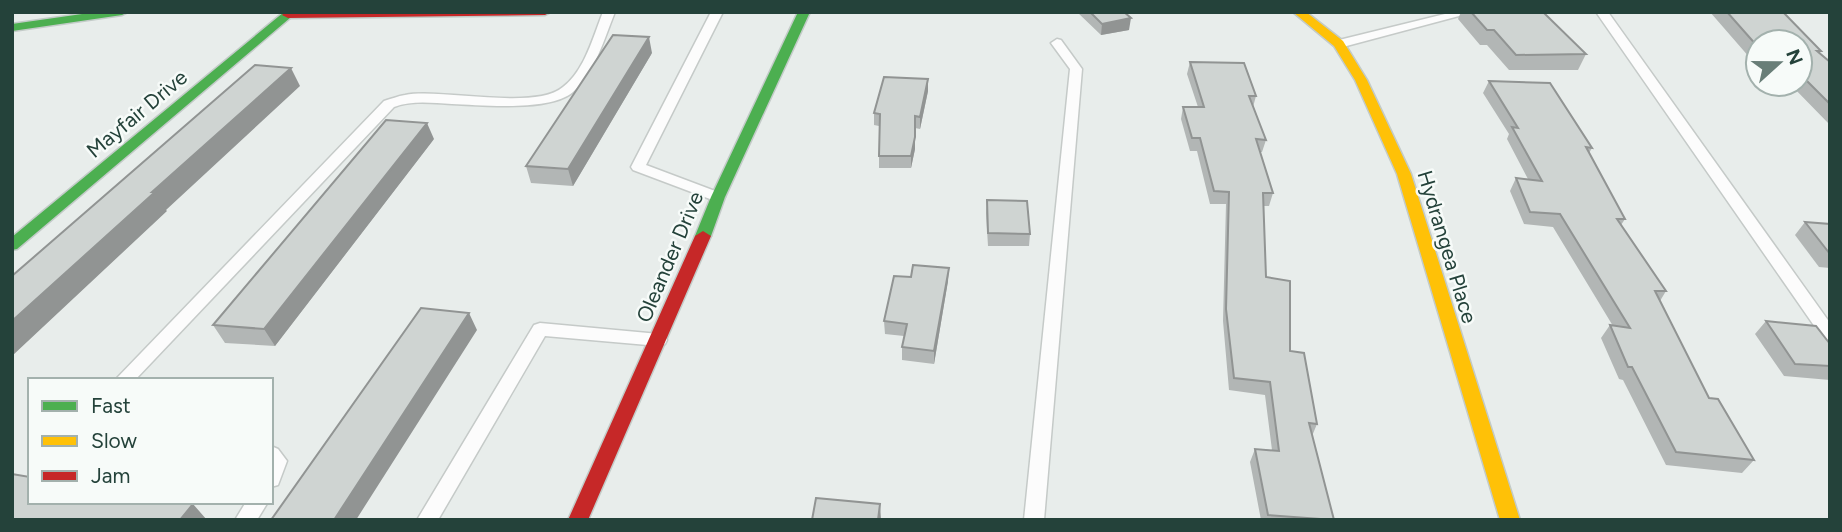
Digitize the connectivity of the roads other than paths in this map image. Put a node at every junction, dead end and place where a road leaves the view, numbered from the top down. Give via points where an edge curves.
1 (122, 12) edge
2 (545, 12) edge
3 (609, 12) edge
4 (717, 12) edge
5 (804, 12) edge
6 (1299, 12) edge
7 (1468, 12) edge
8 (1602, 12) edge
9 (289, 13) edge
10 (12, 28) edge
11 (1057, 43) dead end
12 (1339, 44) junction
13 (718, 197) junction
14 (12, 245) edge
15 (1830, 336) edge
16 (659, 340) junction
17 (126, 378) edge
18 (257, 504) edge
19 (245, 520) edge
20 (427, 520) edge
21 (578, 520) edge
22 (1034, 520) edge
23 (1510, 520) edge

1 - 10 street
2 - 9 street
3 - 17 lane via 586,65 562,95 540,101 407,98 389,104
4 - 13 lane via 638,167
5 - 13 street, Oleander Drive
6 - 12 street, Hydrangea Place
7 - 12 lane
8 - 15 lane
9 - 14 street, Mayfair Drive
11 - 22 lane via 1076,69
12 - 23 street, Hydrangea Place via 1361,80 1404,174
13 - 16 street, Oleander Drive
16 - 20 lane via 541,330
16 - 21 street, Oleander Drive
18 - 19 lane

